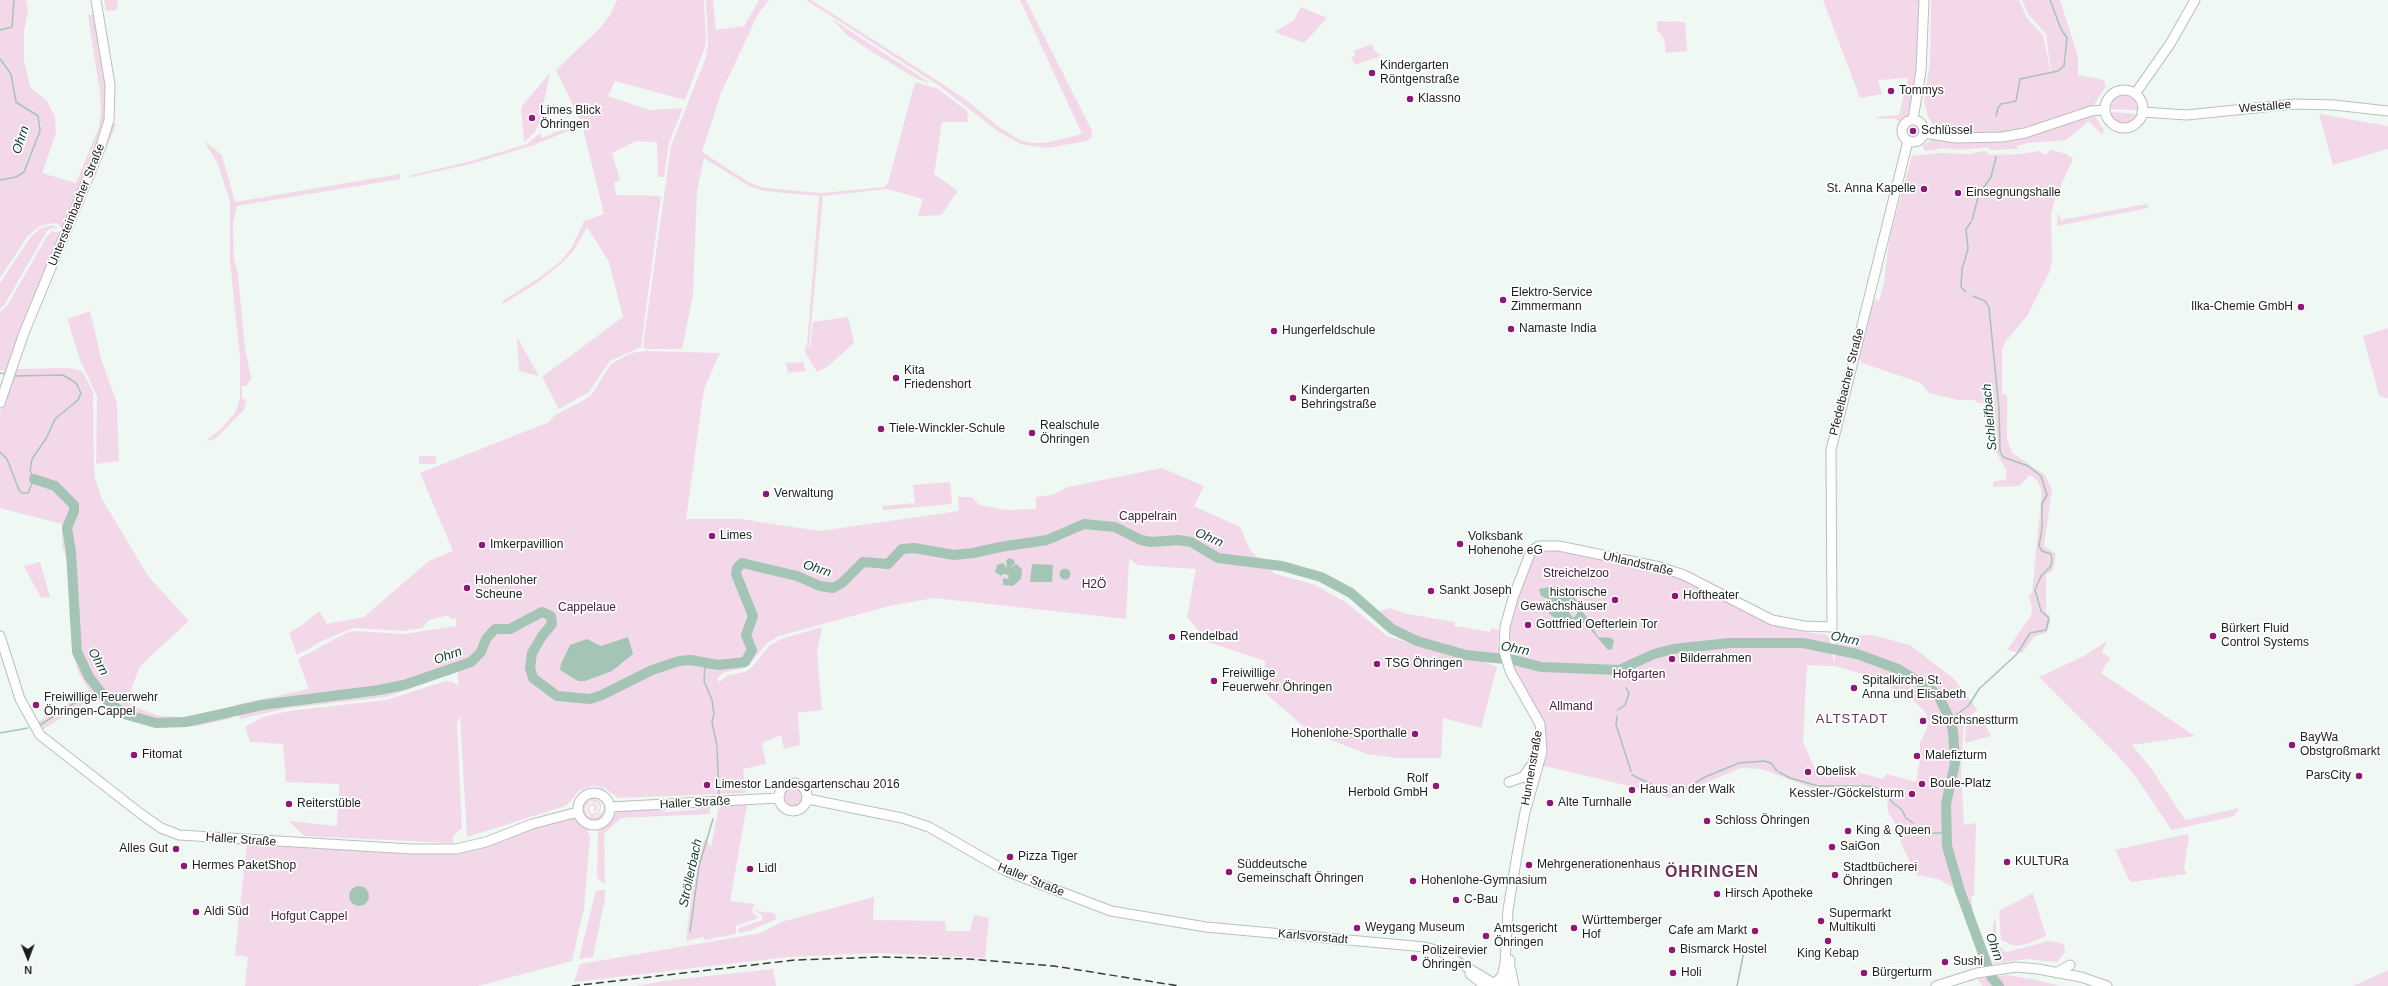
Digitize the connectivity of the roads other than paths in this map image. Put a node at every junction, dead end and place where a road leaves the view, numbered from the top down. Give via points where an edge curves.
1 (96, 0) edge
2 (1924, 0) edge
3 (2195, 0) edge
4 (2135, 94) junction
5 (2104, 110) junction
6 (2388, 111) edge
7 (2142, 112) junction
8 (1913, 119) junction
9 (1924, 133) junction
10 (1908, 141) junction
11 (0, 403) edge
12 (1531, 552) joint
13 (1832, 627) joint
14 (0, 636) edge
15 (1540, 724) junction
16 (1535, 755) junction
17 (1509, 782) dead end
18 (779, 798) junction
19 (808, 799) junction
20 (610, 807) junction
21 (578, 812) junction
22 (1525, 812) junction
23 (1264, 933) joint
24 (1506, 950) junction
25 (1510, 966) junction
26 (2070, 966) dead end
27 (1465, 968) junction
28 (2056, 973) junction
29 (2068, 976) junction
30 (1473, 986) edge
31 (1485, 986) edge
32 (1498, 986) edge
33 (1514, 986) edge
34 (1936, 986) edge
35 (2091, 986) edge
36 (2107, 986) edge

1 - 11 main road, Untersteinbacher Straße via 110,85 109,120 100,149 11,369
2 - 8 main road via 1921,71
3 - 4 main road via 2170,44
4 - 5 main road via 2123,90 2115,92 2107,100
4 - 7 main road via 2140,100
5 - 7 main road via 2109,122 2120,128 2134,126
5 - 9 main road via 2091,111 2025,133 2002,137 1956,138
6 - 7 main road, Westallee via 2348,106 2294,104 2187,115
8 - 9 main road via 1922,124
8 - 10 main road via 1901,128 1903,137
9 - 10 main road via 1920,140
10 - 13 main road, Pfedelbacher Straße via 1831,450
12 - 13 main road, Uhlandstraße via 1539,546 1559,546 1660,567 1684,575 1772,620 1797,625
12 - 15 main road, Hunnenstraße via 1505,627 1504,651 1507,664
14 - 21 main road, Haller Straße via 20,699 40,735 141,814 161,828 180,836 411,849 456,849 486,842 532,824
15 - 16 main road, Hunnenstraße
15 - 22 main road, Hunnenstraße via 1542,752
16 - 17 main road via 1527,774
16 - 22 main road, Hunnenstraße
18 - 19 main road via 785,809 794,812 802,809
18 - 19 main road via 782,789 794,783 805,788
18 - 20 main road, Haller Straße
19 - 23 main road, Haller Straße via 902,818 929,827 1006,871 1111,911 1163,921
20 - 21 main road via 608,818 594,825 585,823
20 - 21 main road via 602,794 592,792 582,797
22 - 24 main road, Hunnenstraße via 1512,882
23 - 27 main road, Karlsvorstadt via 1425,947 1440,951
24 - 25 main road
24 - 32 main road, Hunnenstraße
25 - 32 main road via 1509,977
25 - 33 main road
26 - 28 main road
27 - 30 main road
27 - 31 main road
27 - 32 main road, Karlsvorstadt
28 - 29 main road
28 - 34 main road via 2026,968 1997,968
29 - 35 main road
29 - 36 main road via 2081,977

